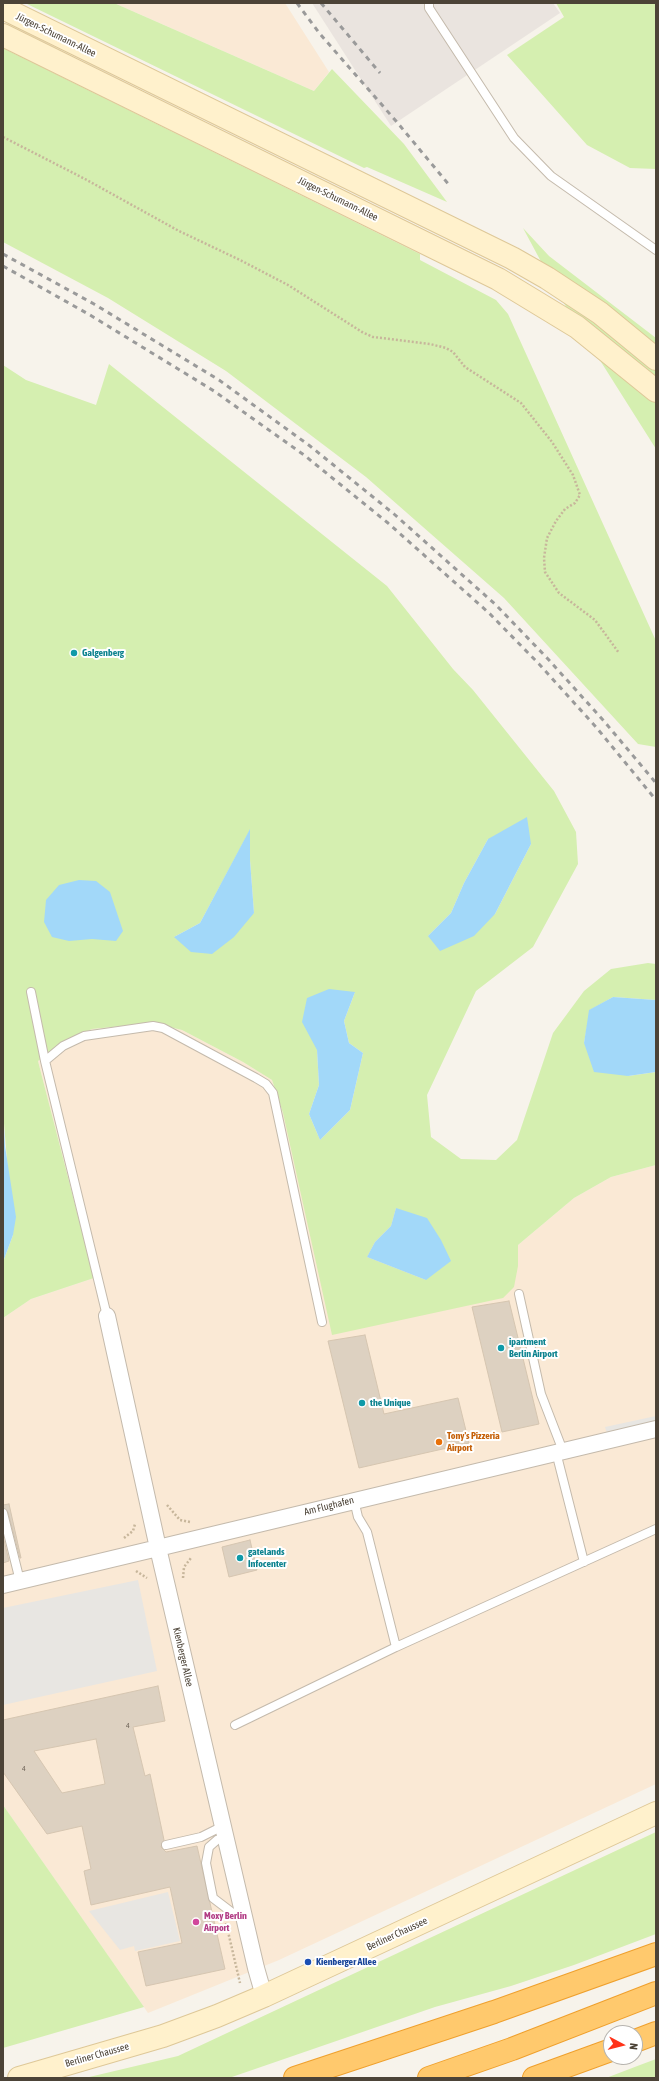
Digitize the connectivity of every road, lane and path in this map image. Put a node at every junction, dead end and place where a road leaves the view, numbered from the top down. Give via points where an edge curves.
1 (429, 3) edge
2 (3, 8) edge
3 (3, 35) edge
4 (3, 137) edge
5 (656, 250) edge
6 (656, 359) edge
7 (656, 391) edge
8 (619, 653) dead end
9 (31, 992) dead end
10 (45, 1061) junction
11 (519, 1294) dead end
12 (107, 1316) joint
13 (322, 1322) dead end
14 (656, 1429) edge
15 (559, 1451) junction
16 (165, 1499) dead end
17 (354, 1500) junction
18 (3, 1513) edge
19 (136, 1520) dead end
20 (192, 1522) dead end
21 (656, 1529) edge
22 (118, 1539) dead end
23 (158, 1548) junction
24 (193, 1556) dead end
25 (584, 1562) junction
26 (132, 1571) dead end
27 (183, 1580) dead end
28 (20, 1581) junction
29 (150, 1584) dead end
30 (3, 1585) edge
31 (396, 1647) junction
32 (235, 1725) dead end
33 (656, 1813) edge
34 (224, 1832) junction
35 (166, 1845) dead end
36 (222, 1906) junction
37 (242, 1912) junction
38 (656, 1954) edge
39 (240, 1983) dead end
40 (656, 1993) edge
41 (264, 1996) junction
42 (656, 2033) edge
43 (643, 2038) edge
44 (603, 2053) edge
45 (19, 2078) edge
46 (295, 2078) edge
47 (430, 2078) edge
48 (534, 2078) edge

1 - 5 lane via 429,8 514,138 551,176
2 - 6 street, Jürgen-Schumann-Allee via 512,258 600,313
3 - 7 street, Jürgen-Schumann-Allee via 498,279 577,327
4 - 8 path via 281,282 362,332 373,337 446,348 470,371 521,403 552,442 573,475 580,495 575,503 565,509 547,538 544,558 546,572 559,593 595,620
9 - 10 lane
10 - 12 lane
10 - 13 lane via 63,1046 84,1036 153,1026 163,1028 266,1084 273,1093
11 - 15 lane via 541,1394
12 - 23 street, Kienberger Allee
14 - 15 street, Am Flughafen
15 - 17 street, Am Flughafen
15 - 25 lane
16 - 20 path via 168,1509 175,1516 180,1520
17 - 23 street, Am Flughafen
17 - 31 lane via 358,1517 367,1532
18 - 28 lane
19 - 22 path via 130,1533
21 - 25 lane
23 - 28 street, Am Flughafen
23 - 34 street, Kienberger Allee
24 - 27 path via 184,1567
25 - 31 lane
26 - 29 path via 143,1574
28 - 30 street, Am Flughafen
31 - 32 lane
33 - 41 street, Berliner Chaussee
34 - 35 lane via 216,1828 201,1837
34 - 36 lane via 209,1847 206,1863 213,1898
34 - 37 street, Kienberger Allee
36 - 37 lane via 234,1914
36 - 39 path
37 - 41 street, Kienberger Allee
38 - 46 highway via 494,2012
40 - 47 highway
41 - 45 street, Berliner Chaussee via 199,2024
42 - 43 highway
44 - 48 highway

